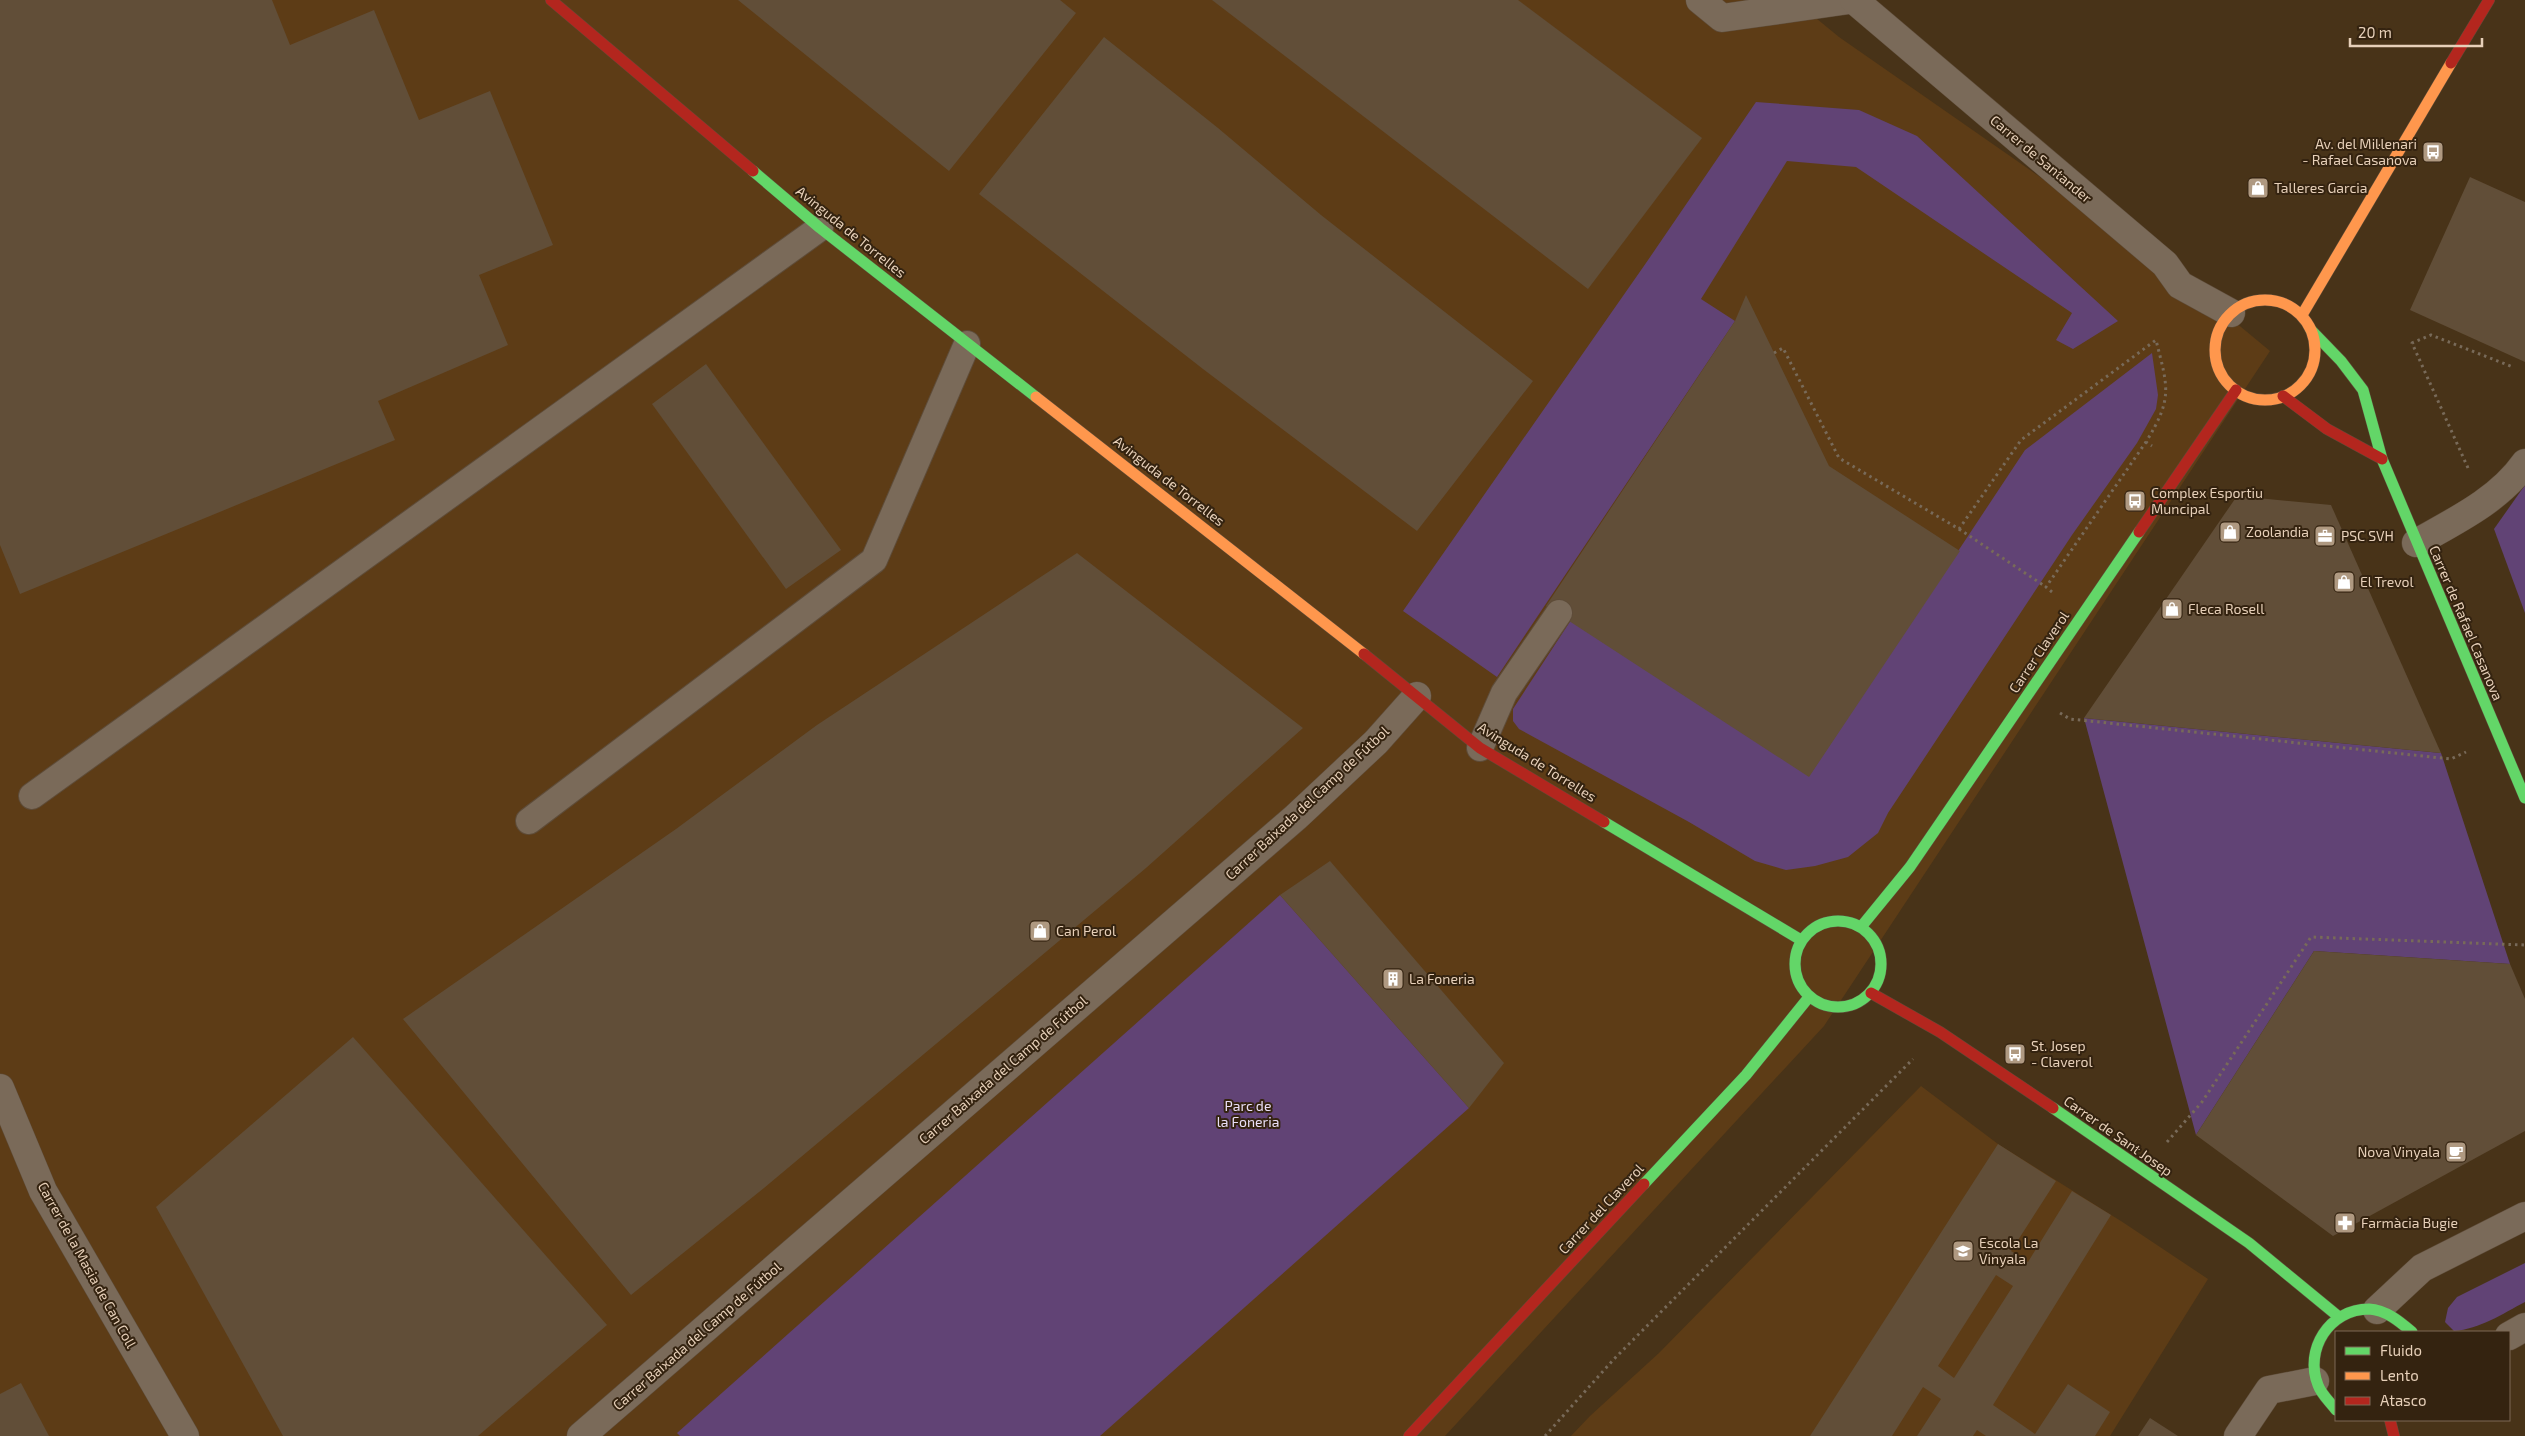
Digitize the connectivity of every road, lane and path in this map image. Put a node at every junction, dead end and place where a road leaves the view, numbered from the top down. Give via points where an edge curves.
1 (551, 0) edge
2 (1700, 0) edge
3 (1849, 0) edge
4 (1854, 0) edge
5 (2489, 0) edge
6 (820, 228) junction
7 (2231, 313) junction
8 (2302, 315) junction
9 (2311, 330) junction
10 (968, 344) junction
11 (1774, 353) dead end
12 (2513, 367) dead end
13 (2236, 390) junction
14 (2284, 396) junction
15 (2146, 442) junction
16 (2382, 459) junction
17 (2525, 463) edge
18 (2183, 467) junction
19 (2483, 502) junction
20 (1959, 528) junction
21 (2416, 543) junction
22 (2046, 587) junction
23 (1559, 612) dead end
24 (2082, 616) junction
25 (2030, 692) junction
26 (1417, 696) junction
27 (2498, 737) junction
28 (1480, 748) junction
29 (32, 796) dead end
30 (2525, 798) edge
31 (528, 822) dead end
32 (1861, 927) junction
33 (1801, 940) junction
34 (2525, 945) edge
35 (1871, 993) junction
36 (1809, 997) junction
37 (1940, 1032) junction
38 (0, 1088) edge
39 (2141, 1170) junction
40 (2525, 1216) edge
41 (2376, 1310) junction
42 (2339, 1317) junction
43 (2525, 1327) edge
44 (2411, 1331) edge
45 (2510, 1335) edge
46 (2314, 1381) junction
47 (2335, 1409) edge
48 (2390, 1421) edge
49 (185, 1436) edge
50 (581, 1436) edge
51 (1409, 1436) edge
52 (1545, 1436) edge
53 (2238, 1436) edge
54 (2394, 1436) edge

1 - 6 street, Avinguda de Torrelles
2 - 3 street via 1722,18
4 - 7 street, Carrer de Santander via 2165,264 2180,285
5 - 8 street
6 - 10 street, Avinguda de Torrelles
6 - 29 lane
7 - 8 street via 2256,300 2274,300
7 - 13 street via 2219,329 2216,359 2225,380
8 - 9 street
9 - 14 street via 2314,362 2307,378
9 - 16 street, Carrer de Rafael Casanova via 2363,390
10 - 26 street, Avinguda de Torrelles
10 - 31 lane via 874,560
11 - 20 path via 1783,348 1839,458
12 - 19 path via 2431,335 2412,343
13 - 14 street via 2244,396 2270,400
13 - 18 street, Carrer Claverol
14 - 16 street via 2327,429
15 - 18 path
15 - 20 path via 2160,420 2167,396 2156,340 2021,440
15 - 22 path
16 - 21 street, Carrer de Rafael Casanova
17 - 19 street via 2516,476
18 - 24 street, Carrer Claverol
19 - 21 street
20 - 22 path
21 - 27 street, Carrer de Rafael Casanova
22 - 24 path
23 - 28 lane via 1504,693
24 - 25 street, Carrer Claverol
25 - 27 path via 2070,719 2451,759
25 - 32 street, Carrer Claverol via 1910,867
26 - 28 street, Avinguda de Torrelles
26 - 50 street, Carrer Baixada del Camp de Fútbol via 1376,742 1296,817
27 - 30 street, Carrer de Rafael Casanova
28 - 33 street, Avinguda de Torrelles
32 - 33 street via 1848,921 1832,920 1812,929
32 - 35 street via 1873,937 1878,948 1881,971
33 - 36 street via 1794,966 1797,980
34 - 39 path via 2311,937 2202,1102
35 - 36 street via 1852,1006 1837,1008
35 - 37 street, Carrer de Sant Josep
36 - 51 street, Carrer del Claverol via 1746,1075
37 - 39 street, Carrer de Sant Josep
37 - 52 path via 1614,1359
38 - 49 street, Carrer de la Masia de Can Coll via 43,1191
39 - 42 street, Carrer de Sant Josep via 2249,1243
40 - 41 street via 2422,1268
41 - 42 street via 2363,1309
41 - 44 street via 2396,1317
42 - 46 street via 2325,1329 2316,1344 2312,1362
43 - 45 street
46 - 47 street
46 - 53 street via 2270,1390
48 - 54 street

